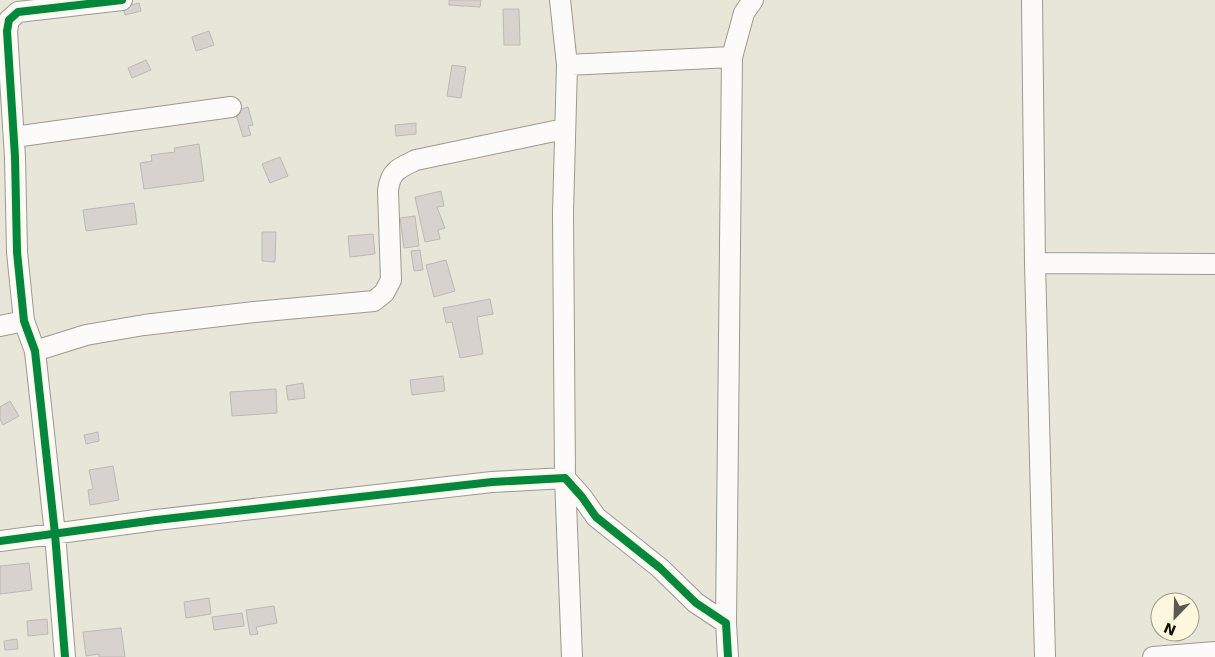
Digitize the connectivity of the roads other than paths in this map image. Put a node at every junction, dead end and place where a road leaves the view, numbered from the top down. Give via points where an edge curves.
1 (122, 0) edge
2 (560, 0) edge
3 (754, 0) edge
4 (1032, 0) edge
5 (732, 57) junction
6 (566, 65) junction
7 (230, 107) dead end
8 (564, 129) junction
9 (14, 138) junction
10 (1034, 263) junction
11 (1215, 264) edge
12 (24, 321) junction
13 (0, 326) edge
14 (35, 351) junction
15 (565, 478) junction
16 (55, 534) junction
17 (0, 541) edge
18 (726, 623) junction
19 (1215, 652) edge
20 (64, 657) edge
21 (572, 657) edge
22 (728, 657) edge
23 (1045, 657) edge
24 (1153, 657) edge

1 - 9 street via 18,12 9,20
2 - 6 street
3 - 5 street via 744,13
4 - 10 street
5 - 6 street
5 - 18 street
6 - 8 street
7 - 9 street
8 - 14 street via 416,160 399,168 389,178 388,191 391,280 384,293 374,301 144,325 86,335
8 - 15 street
9 - 12 street via 17,252
10 - 11 street
10 - 23 street
12 - 13 street
12 - 14 street
14 - 16 street
15 - 16 street via 492,482
15 - 18 street via 596,517 660,568 696,603
15 - 21 street
16 - 17 street
16 - 20 street
18 - 22 street
19 - 24 street

